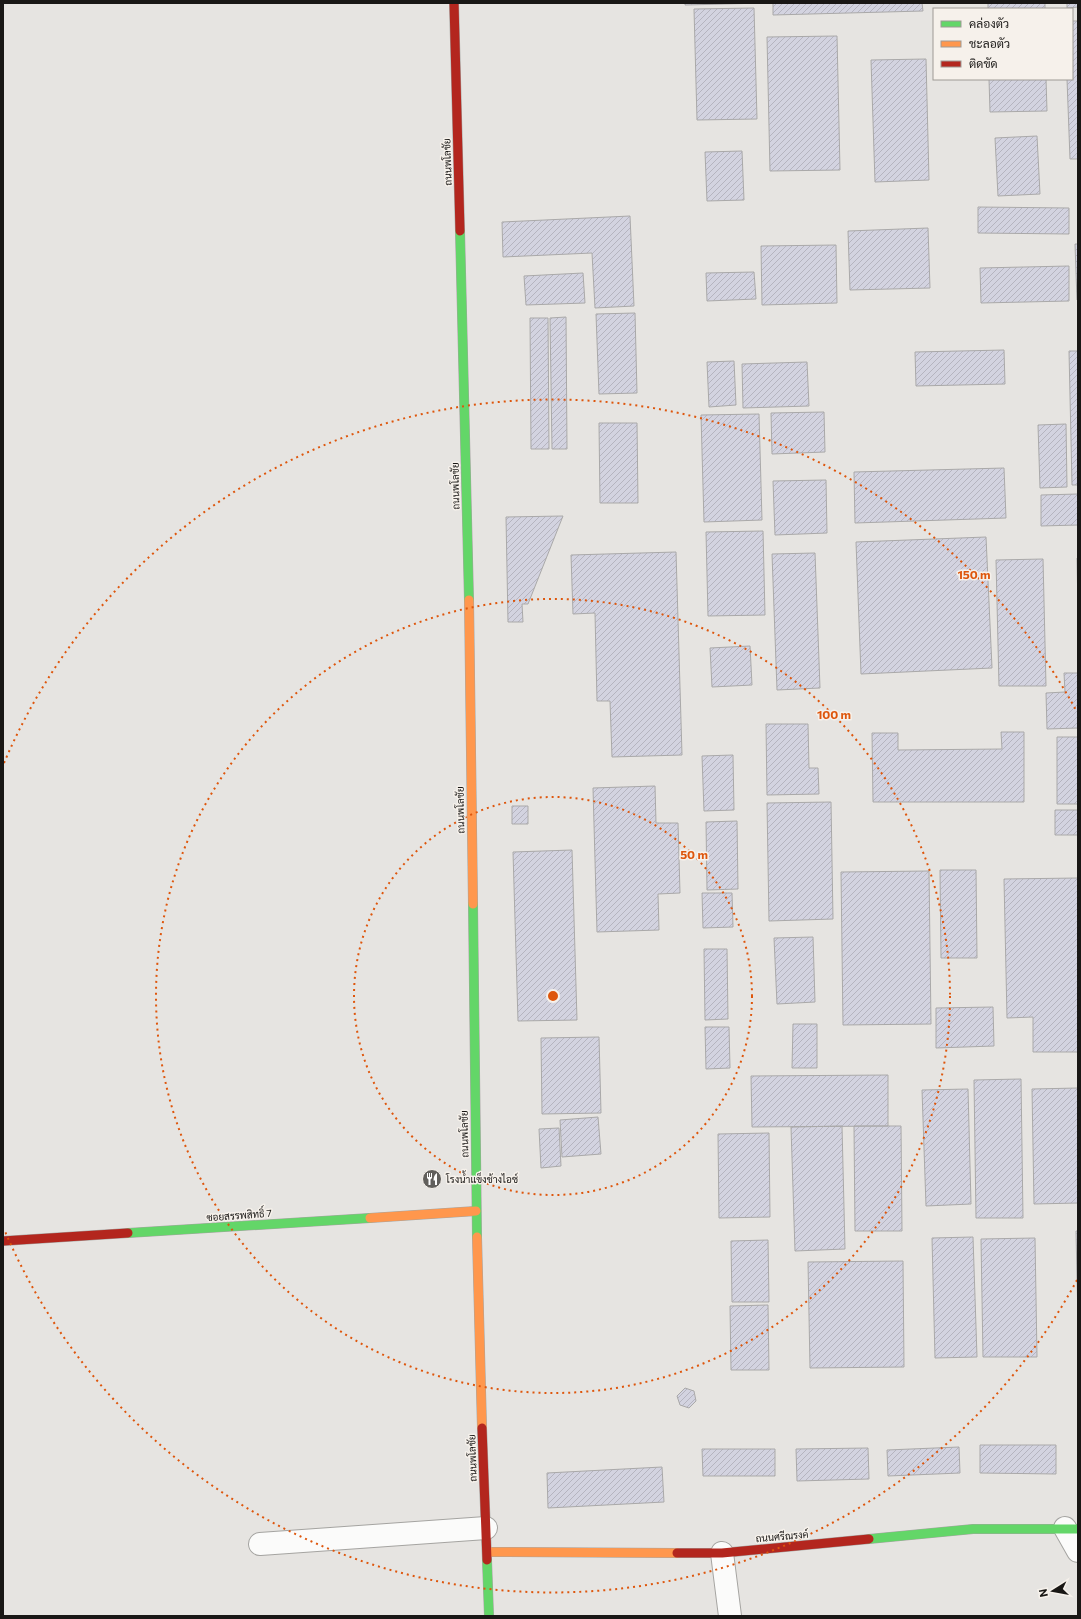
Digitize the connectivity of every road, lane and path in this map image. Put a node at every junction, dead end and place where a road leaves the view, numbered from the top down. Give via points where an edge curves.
1 (454, 3) edge
2 (476, 1211) junction
3 (3, 1241) edge
4 (486, 1528) junction
5 (1072, 1529) edge
6 (260, 1544) dead end
7 (1078, 1551) edge
8 (488, 1552) junction
9 (722, 1553) junction
10 (489, 1616) edge
11 (730, 1616) edge

1 - 2 street, ถนนพโลชัย via 470,641
2 - 3 street, ซอยสรรพสิทธิ์ 7
2 - 4 street, ถนนพโลชัย
4 - 6 street
4 - 8 street, ถนนพโลชัย
5 - 7 street
5 - 9 street, ถนนศรีณรงค์ via 973,1528
8 - 9 street, ถนนศรีณรงค์
8 - 10 street, ถนนพโลชัย
9 - 11 street

